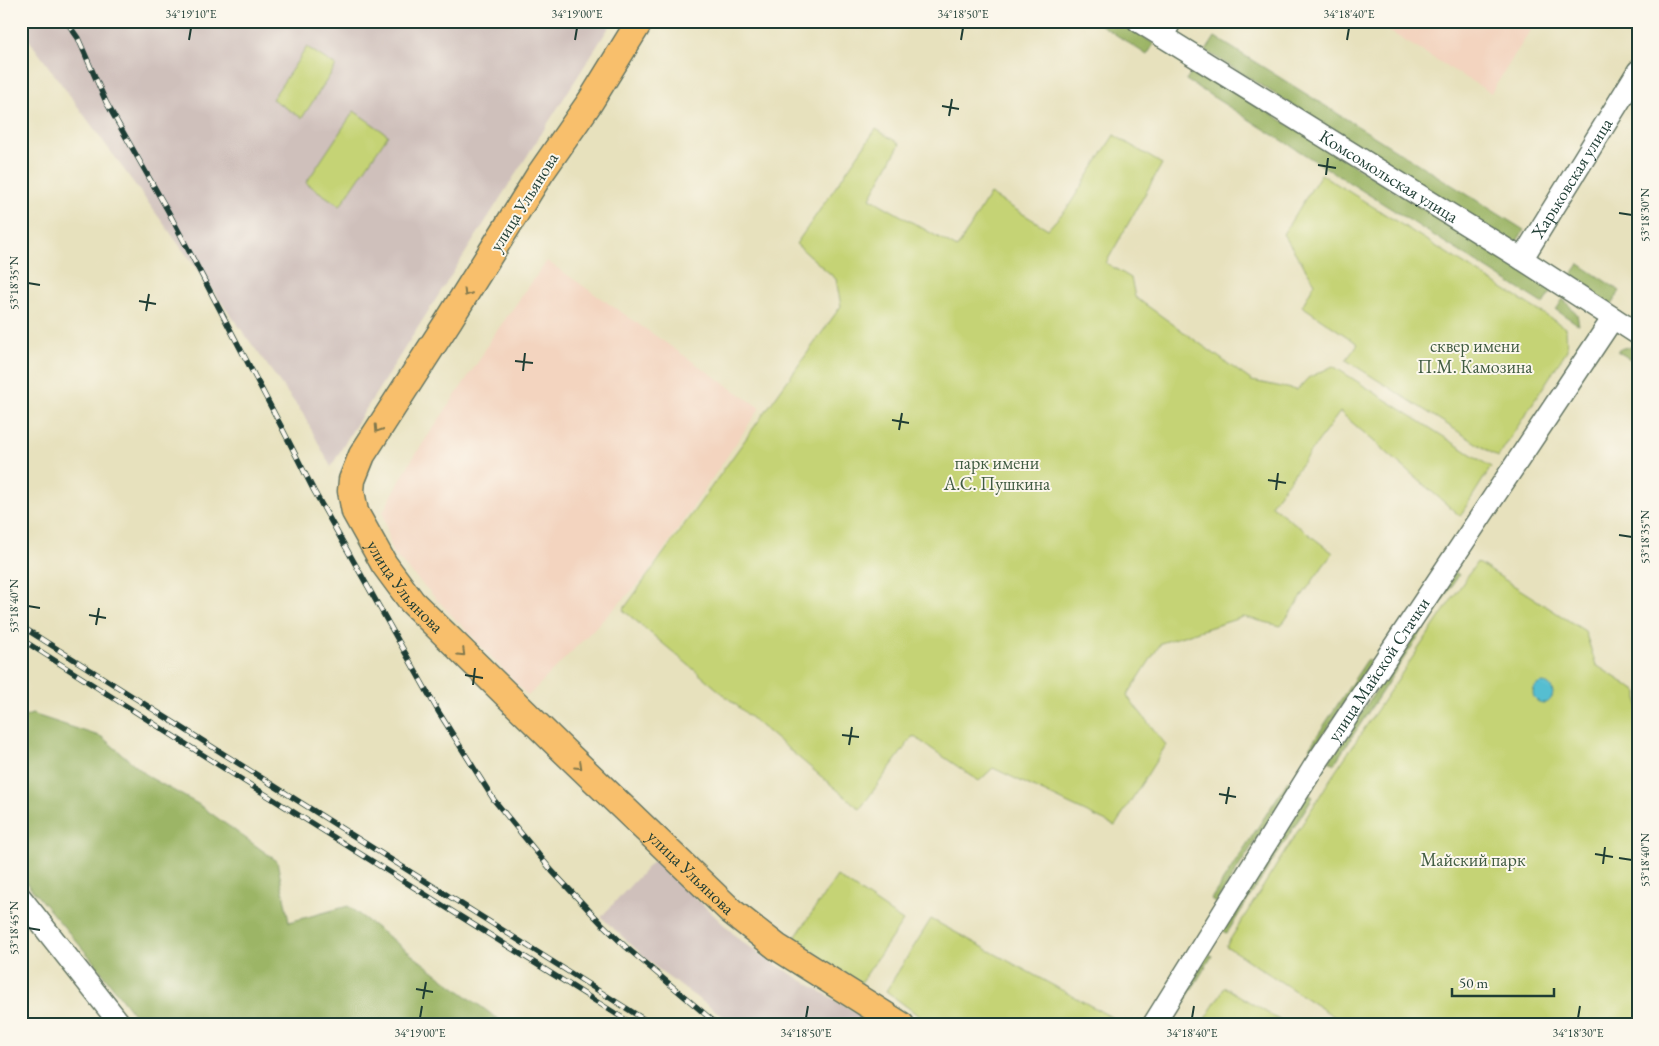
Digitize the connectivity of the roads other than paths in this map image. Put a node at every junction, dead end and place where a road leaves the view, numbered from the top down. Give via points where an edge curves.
1 (640, 21) edge
2 (1138, 21) edge
3 (1166, 29) edge
4 (1638, 71) edge
5 (1522, 259) junction
6 (1613, 318) junction
7 (1638, 334) edge
8 (21, 898) edge
9 (121, 1025) edge
10 (901, 1025) edge
11 (1153, 1025) edge

1 -> 10 main road, улица Ульянова via 359,462 352,480 356,512 384,564 412,602 731,911 777,947
2 - 3 street, Комсомольская улица
3 - 5 street, Комсомольская улица
4 - 5 street, Харьковская улица
5 - 6 street, Комсомольская улица
6 - 7 street, Комсомольская улица
6 - 11 street, улица Майской Стачки via 1319,760
8 - 9 street

